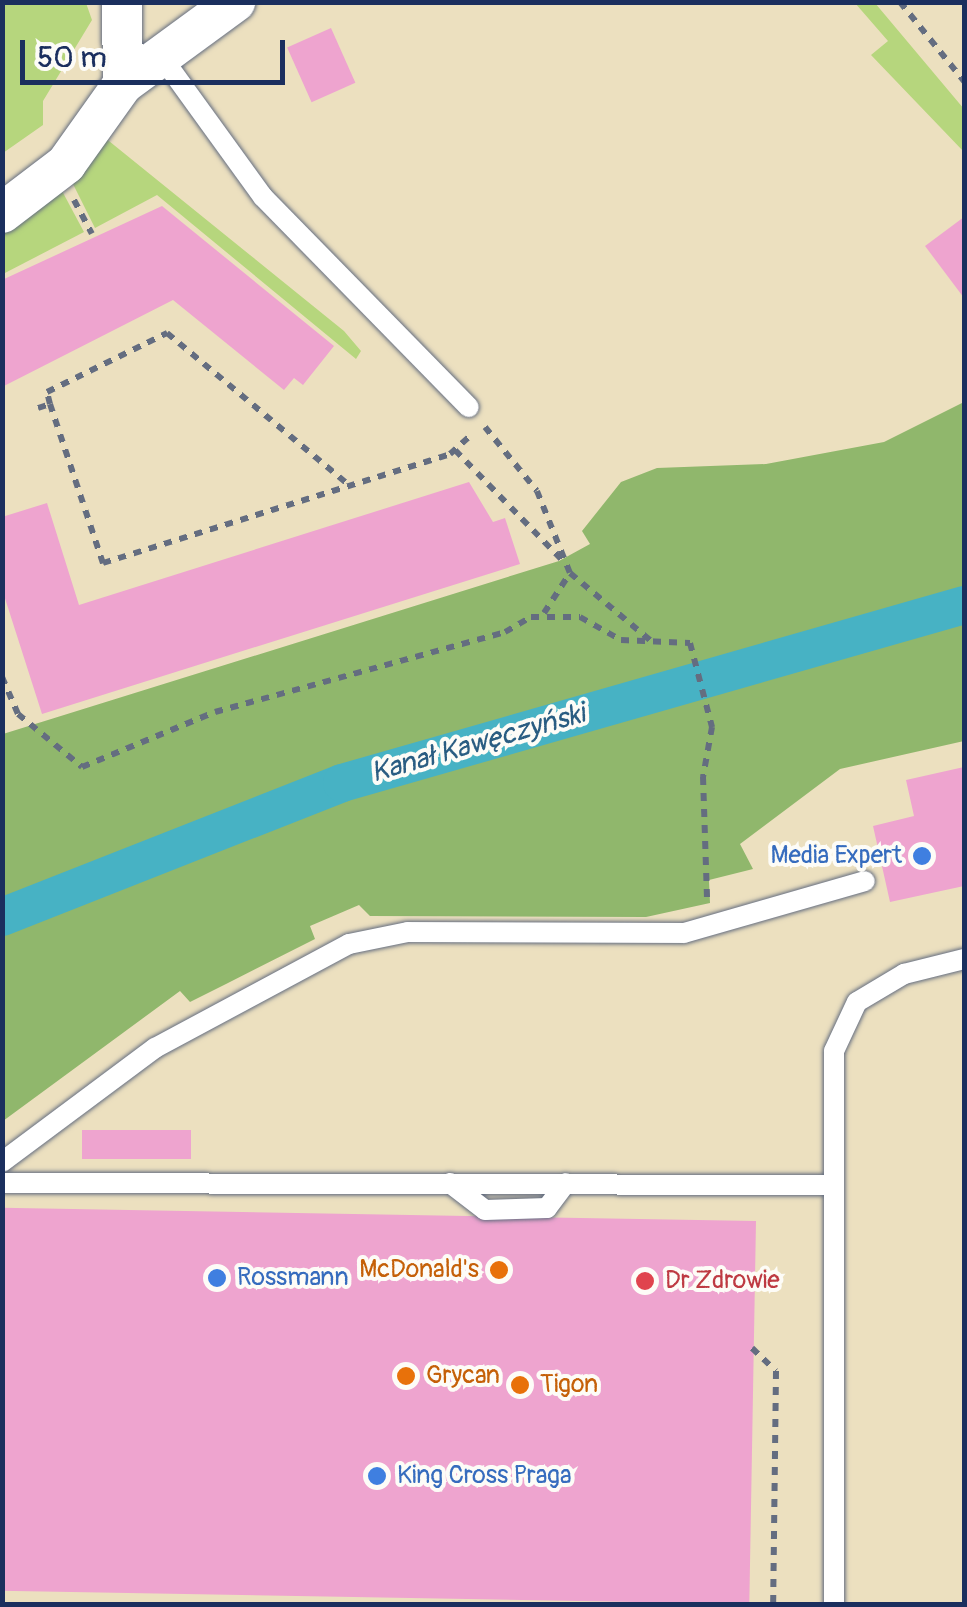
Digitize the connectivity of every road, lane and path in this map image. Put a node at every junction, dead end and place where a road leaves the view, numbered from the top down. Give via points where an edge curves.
1 (122, 2) edge
2 (235, 2) edge
3 (900, 2) edge
4 (161, 56) junction
5 (964, 81) edge
6 (123, 84) junction
7 (2, 213) edge
8 (50, 404) junction
9 (469, 406) joint
10 (38, 408) dead end
11 (483, 424) junction
12 (455, 450) junction
13 (349, 486) junction
14 (566, 564) junction
15 (570, 573) junction
16 (541, 615) junction
17 (652, 642) junction
18 (2, 677) edge
19 (865, 882) dead end
20 (712, 925) junction
21 (964, 959) edge
22 (2, 1162) edge
23 (2, 1183) edge
24 (830, 1184) junction
25 (752, 1348) dead end
26 (773, 1604) edge
27 (834, 1604) edge

1 - 6 street
2 - 4 street
3 - 5 path
4 - 6 street
4 - 9 lane via 263,197
6 - 7 street via 66,164
8 - 10 path
8 - 13 path via 48,392 166,333
8 - 13 path via 103,563
9 - 11 path
11 - 12 path
11 - 14 path via 537,491
12 - 13 path
12 - 14 path
14 - 15 path
15 - 16 path
15 - 17 path
16 - 17 path via 580,617 620,640
16 - 18 path via 215,712 82,767 18,714
17 - 20 path via 690,643 706,684 712,727 703,876
19 - 20 lane
20 - 22 lane via 656,934 408,932 349,944 155,1048
21 - 24 lane via 904,974 857,1002 839,1029
23 - 24 lane
24 - 27 lane
25 - 26 path via 776,1371

